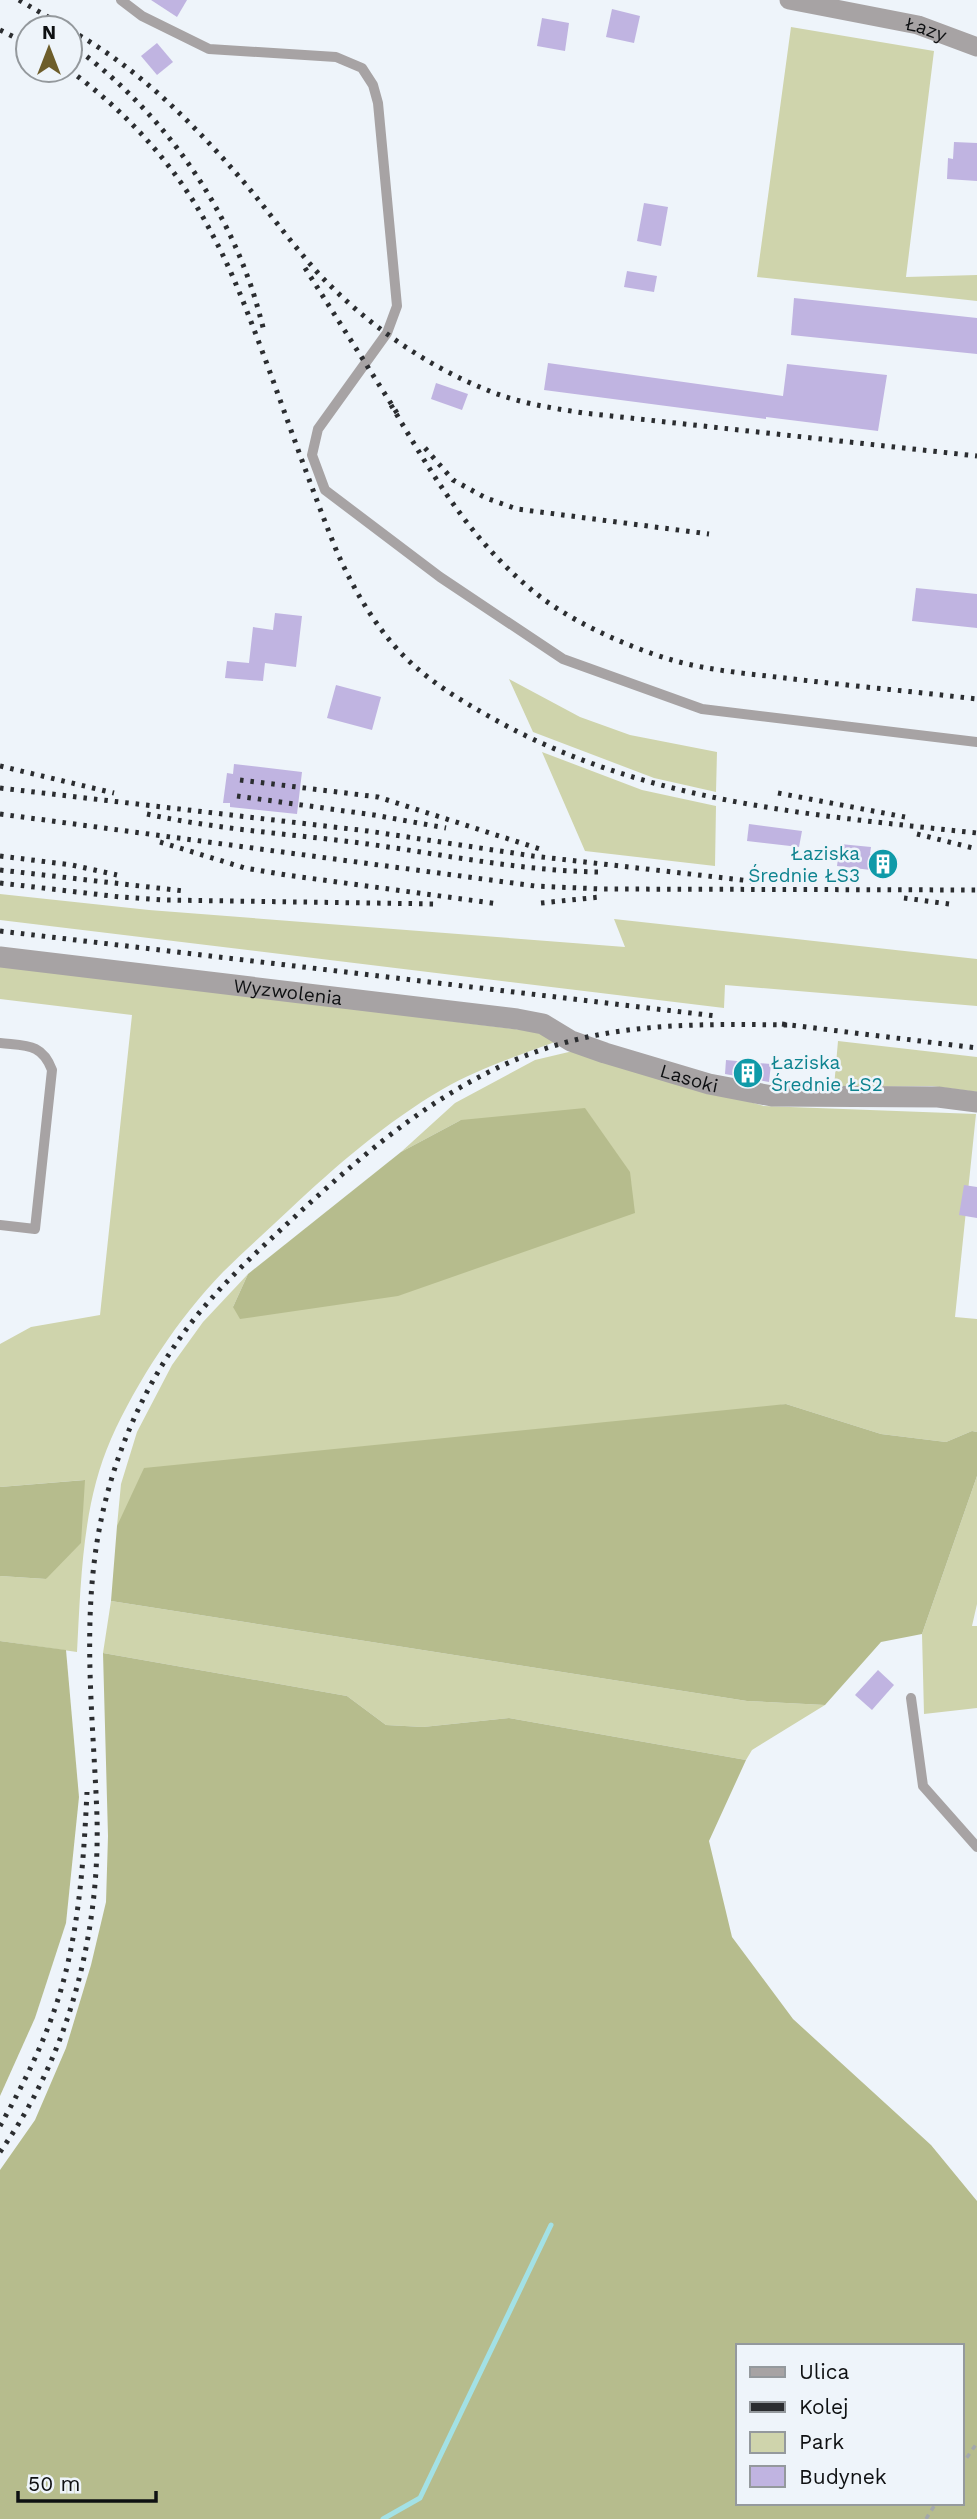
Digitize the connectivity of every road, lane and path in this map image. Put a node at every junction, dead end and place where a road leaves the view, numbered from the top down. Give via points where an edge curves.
1 (121, 0) edge
2 (789, 0) edge
3 (977, 47) edge
4 (977, 742) edge
5 (0, 957) edge
6 (571, 1041) joint
7 (0, 1042) edge
8 (977, 1102) edge
9 (0, 1225) edge
10 (911, 1698) dead end
11 (977, 1847) edge
12 (977, 2442) edge
13 (963, 2463) edge

1 - 4 lane via 142,16 209,49 336,57 362,68 373,85 397,306 387,333 318,429 312,456 325,490 440,577 563,659 702,709
2 - 3 street, Łazy via 918,25
5 - 6 street, Wyzwolenia via 517,1018 543,1024
6 - 8 street, Lasoki via 709,1084 772,1096 938,1097
7 - 9 lane via 34,1046 47,1056 52,1070 35,1229
10 - 11 lane via 923,1786
12 - 13 path

